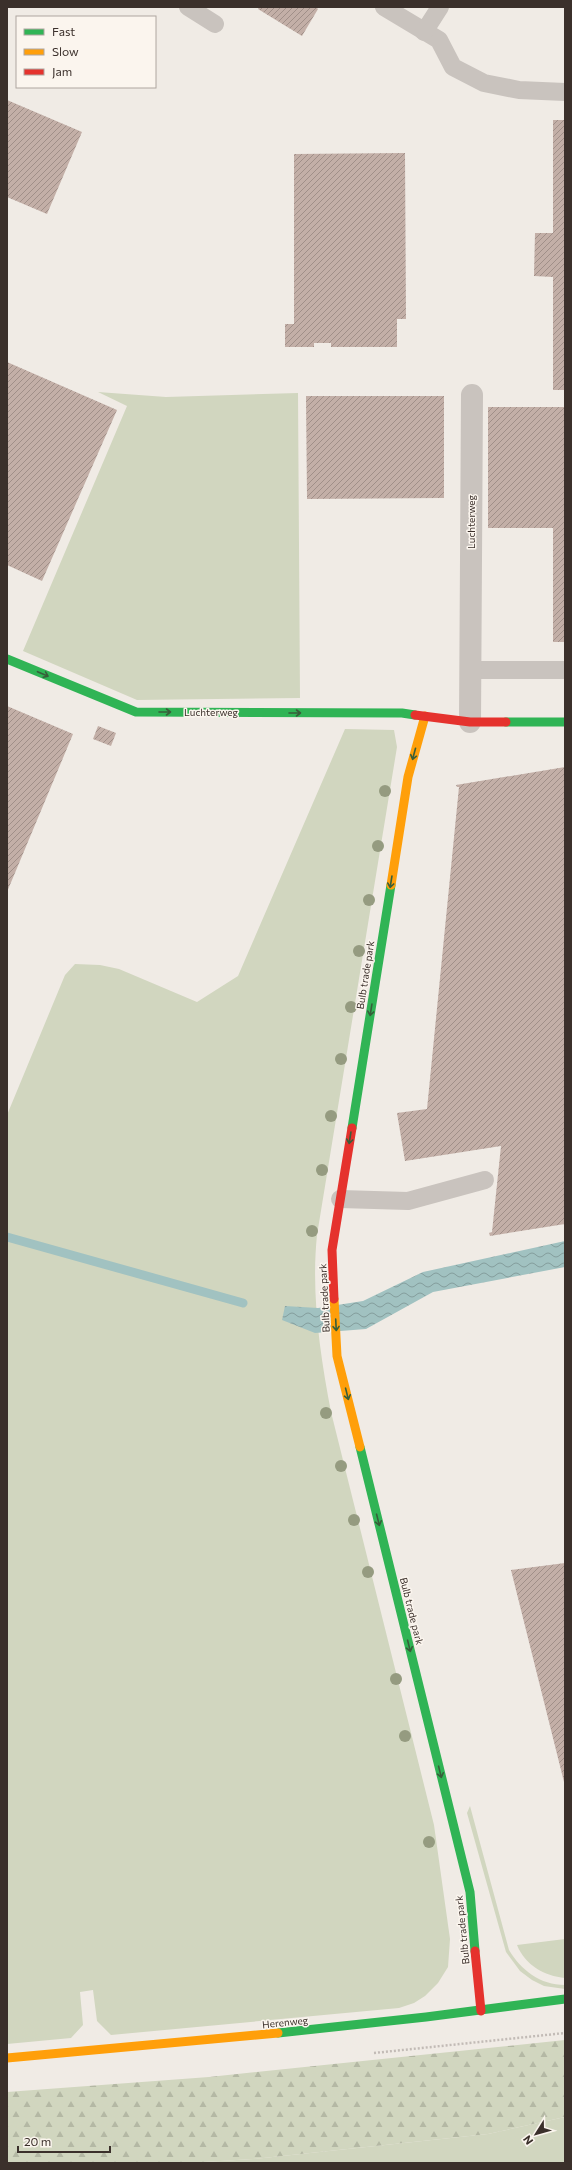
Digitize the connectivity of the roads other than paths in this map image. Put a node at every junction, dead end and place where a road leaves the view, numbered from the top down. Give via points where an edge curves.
1 (188, 7) edge
2 (384, 7) edge
3 (440, 7) edge
4 (215, 24) dead end
5 (424, 32) junction
6 (565, 92) edge
7 (472, 395) dead end
8 (7, 659) edge
9 (470, 670) junction
10 (565, 670) edge
11 (425, 716) junction
12 (470, 722) junction
13 (565, 722) edge
14 (485, 1180) dead end
15 (340, 1199) junction
16 (565, 1999) edge
17 (481, 2011) junction
18 (7, 2058) edge

1 - 4 lane
2 - 5 lane
3 - 5 lane
5 - 6 lane via 439,40 453,67 484,82 519,90
7 - 9 street, Luchterweg
8 -> 11 street, Luchterweg via 136,712 402,713
9 - 10 lane
9 - 12 street, Luchterweg
11 - 12 street
11 -> 15 street, Bulb trade park via 408,777
12 - 13 street
14 - 15 lane via 408,1200
15 -> 17 street, Bulb trade park via 332,1250 337,1356 470,1892
16 - 17 street, Herenweg
17 - 18 street, Herenweg via 223,2040

